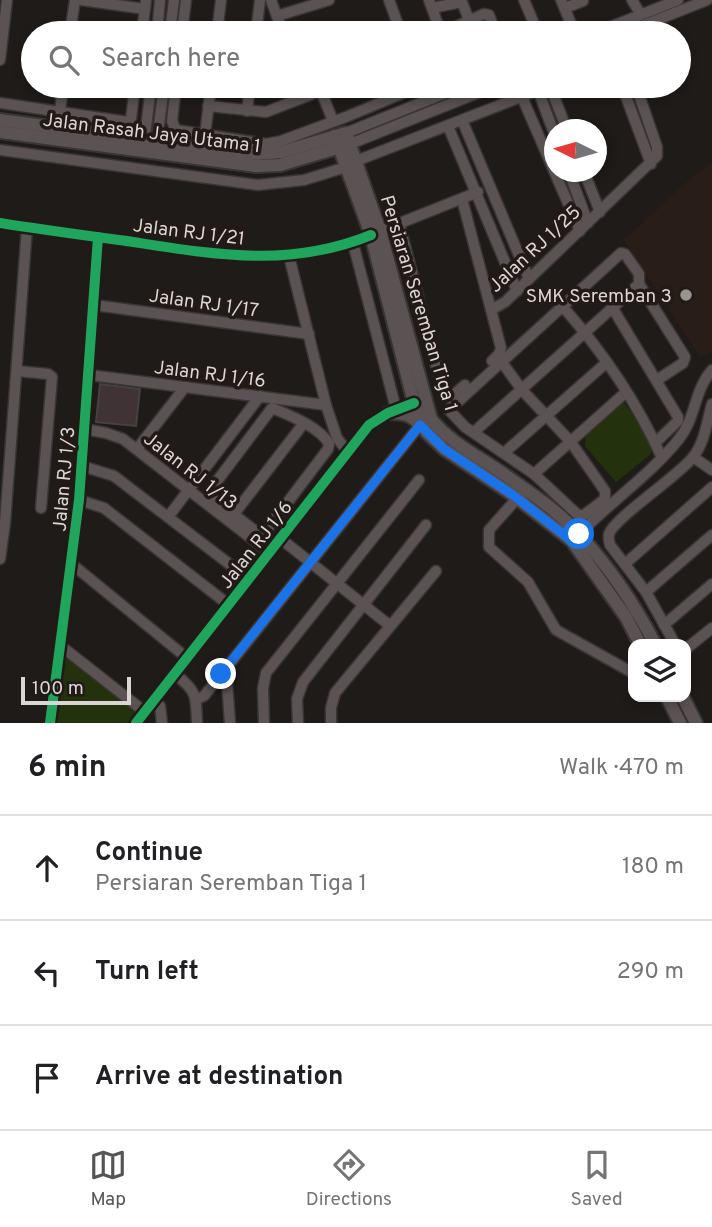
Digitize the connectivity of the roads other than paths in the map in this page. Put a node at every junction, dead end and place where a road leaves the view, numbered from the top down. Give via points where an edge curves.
1 (7, 0) edge
2 (75, 0) edge
3 (81, 0) edge
4 (160, 0) edge
5 (174, 0) edge
6 (186, 0) edge
7 (221, 0) edge
8 (260, 0) edge
9 (271, 0) edge
10 (329, 0) edge
11 (389, 0) edge
12 (524, 0) edge
13 (584, 0) edge
14 (632, 0) edge
15 (707, 0) edge
16 (466, 1) edge
17 (430, 4) edge
18 (563, 4) edge
19 (672, 4) edge
20 (146, 5) edge
21 (658, 9) edge
22 (641, 15) junction
23 (277, 16) junction
24 (469, 20) joint
25 (72, 21) edge
26 (158, 21) edge
27 (171, 21) edge
28 (183, 21) edge
29 (218, 21) edge
30 (257, 21) edge
31 (279, 21) edge
32 (397, 21) edge
33 (436, 21) edge
34 (490, 21) edge
35 (533, 21) edge
36 (570, 21) edge
37 (630, 21) edge
38 (641, 21) edge
39 (1, 36) edge
40 (0, 60) edge
41 (62, 98) edge
42 (134, 98) edge
43 (151, 98) edge
44 (161, 98) edge
45 (175, 98) edge
46 (209, 98) edge
47 (249, 98) edge
48 (298, 98) edge
49 (324, 98) edge
50 (401, 98) edge
51 (411, 98) edge
52 (461, 98) edge
53 (519, 98) edge
54 (522, 98) edge
55 (541, 98) edge
56 (555, 98) edge
57 (626, 98) edge
58 (640, 98) edge
59 (0, 103) edge
60 (208, 106) junction
61 (247, 111) junction
62 (60, 113) junction
63 (549, 119) edge
64 (563, 119) edge
65 (0, 120) edge
66 (462, 120) junction
67 (334, 121) junction
68 (448, 126) junction
69 (58, 128) junction
70 (0, 132) edge
71 (205, 135) junction
72 (343, 140) junction
73 (150, 145) junction
74 (0, 150) edge
75 (351, 164) junction
76 (651, 164) junction
77 (573, 182) edge
78 (588, 182) edge
79 (478, 192) junction
80 (462, 199) junction
81 (600, 212) junction
82 (0, 223) edge
83 (399, 223) junction
84 (588, 223) junction
85 (27, 227) junction
86 (580, 231) junction
87 (376, 233) junction
88 (98, 237) junction
89 (353, 243) junction
90 (289, 256) junction
91 (529, 279) junction
92 (639, 284) junction
93 (517, 290) junction
94 (94, 305) junction
95 (563, 307) junction
96 (612, 307) junction
97 (491, 310) junction
98 (586, 333) junction
99 (309, 334) junction
100 (501, 357) junction
101 (606, 363) junction
102 (712, 370) edge
103 (17, 371) junction
104 (89, 376) junction
105 (657, 380) junction
106 (185, 387) junction
107 (522, 390) junction
108 (625, 393) junction
109 (260, 396) junction
110 (420, 402) junction
111 (274, 403) junction
112 (712, 404) edge
113 (326, 405) junction
114 (392, 411) junction
115 (545, 416) junction
116 (304, 423) junction
117 (423, 428) junction
118 (85, 429) junction
119 (474, 432) junction
120 (570, 441) junction
121 (334, 443) junction
122 (655, 443) junction
123 (137, 449) junction
124 (348, 452) junction
125 (504, 453) junction
126 (693, 457) junction
127 (662, 458) junction
128 (82, 466) junction
129 (712, 470) edge
130 (534, 474) junction
131 (419, 480) dead end
132 (712, 488) edge
133 (190, 490) junction
134 (521, 494) junction
135 (79, 500) junction
136 (41, 509) dead end
137 (234, 514) junction
138 (168, 517) junction
139 (426, 525) dead end
140 (712, 535) edge
141 (262, 536) junction
142 (575, 537) junction
143 (275, 546) junction
144 (0, 559) edge
145 (311, 562) junction
146 (625, 564) junction
147 (72, 565) junction
148 (436, 571) dead end
149 (249, 579) junction
150 (337, 583) junction
151 (712, 584) edge
152 (646, 592) junction
153 (229, 605) junction
154 (364, 605) junction
155 (389, 625) junction
156 (664, 625) junction
157 (712, 628) edge
158 (637, 639) edge
159 (652, 639) edge
160 (672, 639) edge
161 (691, 645) edge
162 (61, 646) junction
163 (187, 658) junction
164 (628, 670) edge
165 (175, 674) junction
166 (227, 683) dead end
167 (197, 699) junction
168 (154, 700) junction
169 (670, 702) edge
170 (686, 702) edge
171 (145, 712) junction
172 (50, 723) edge
173 (136, 723) edge
174 (162, 723) edge
175 (197, 723) edge
176 (230, 723) edge
177 (264, 723) edge
178 (298, 723) edge
179 (331, 723) edge
180 (680, 723) edge
181 (696, 723) edge

1 - 39 street
2 - 25 street
3 - 20 street
4 - 26 street
5 - 27 street
6 - 28 street
7 - 29 street
8 - 30 street
9 - 23 street
10 - 23 street
11 - 32 street
12 - 35 street
13 - 18 street
14 - 22 street
15 - 19 street
16 - 17 street
16 - 24 street
17 - 33 street
18 - 36 street
19 - 21 street
21 - 22 street
21 - 38 street
22 - 37 street
23 - 31 street
24 - 34 street via 487,14
39 - 40 street
41 - 62 street
42 - 62 street via 128,122
43 - 73 street
44 - 73 street
45 - 71 street via 176,130
46 - 60 street
47 - 61 street
48 - 61 street via 270,111
49 - 67 street
50 - 67 street
51 - 72 street, Jalan Rasah Jaya Utama 1
52 - 72 street, Jalan Rasah Jaya Utama 1
53 - 66 street
54 - 86 street
55 - 63 street
56 - 64 street
57 - 76 street
58 - 76 street, Jalan RJ 1/25 via 658,152
59 - 62 street
60 - 61 street
60 - 71 street
62 - 69 street
65 - 69 main road, Jalan Rasah Jaya Utama 1
66 - 68 street
66 - 91 street
67 - 71 street via 266,144
68 - 75 street
68 - 79 street
69 - 73 main road, Jalan Rasah Jaya Utama 1
70 - 73 main road, Jalan Rasah Jaya Utama 1
72 - 73 main road, Jalan Rasah Jaya Utama 1 via 280,165 256,166
72 - 75 main road, Persiaran Seremban Tiga 1
74 - 75 street via 258,185 304,180
75 - 87 main road, Persiaran Seremban Tiga 1
76 - 81 street, Jalan RJ 1/25
77 - 84 street
78 - 81 street
79 - 80 street, Jalan RJ 1/21
79 - 93 street
80 - 83 street, Jalan RJ 1/21
80 - 97 street
81 - 84 street, Jalan RJ 1/25
82 - 85 street, Jalan RJ 1/21
83 - 87 street, Jalan RJ 1/21
83 - 100 street via 444,396 452,397
84 - 86 street, Jalan RJ 1/25
85 - 88 street, Jalan RJ 1/21
85 - 103 street
86 - 91 street, Jalan RJ 1/25
87 - 89 street, Jalan RJ 1/21
87 - 110 main road, Persiaran Seremban Tiga 1
88 - 90 street, Jalan RJ 1/21 via 250,257
88 - 94 street, Jalan RJ 1/3
89 - 90 street, Jalan RJ 1/21
89 - 114 street
90 - 99 street
91 - 93 street, Jalan RJ 1/25
92 - 95 street via 639,274 621,253
92 - 96 street
92 - 105 street via 685,357
93 - 97 street, Jalan RJ 1/25
94 - 99 street, Jalan RJ 1/17
94 - 104 street, Jalan RJ 1/3
95 - 98 street
95 - 100 street
96 - 98 street
96 - 105 street
97 - 100 street
98 - 101 street
98 - 107 street
99 - 113 street
100 - 107 street
100 - 119 street via 449,410
101 - 108 street
101 - 115 street
102 - 127 street via 698,391 689,422
103 - 136 street via 51,377
103 - 144 street
104 - 106 street, Jalan RJ 1/16
104 - 118 street, Jalan RJ 1/3
105 - 122 street via 678,419
106 - 109 street, Jalan RJ 1/16
106 - 123 street
107 - 115 street
107 - 119 street
108 - 120 street
108 - 122 street
109 - 111 street, Jalan RJ 1/16
109 - 133 street
110 - 114 street, Jalan RJ 1/6
110 - 117 main road, Persiaran Seremban Tiga 1
110 - 134 main road, Persiaran Seremban Tiga 1 via 442,432
111 - 113 street, Jalan RJ 1/16
111 - 116 street
111 - 137 street via 211,491 211,497
112 - 126 street
113 - 121 street
114 - 117 main road via 405,413
114 - 124 street, Jalan RJ 1/6 via 369,425
115 - 120 street
115 - 125 street
116 - 121 street
116 - 137 street
117 - 134 main road, Persiaran Seremban Tiga 1 via 444,449
117 - 145 street
118 - 123 street, Jalan RJ 1/13 via 123,439
118 - 128 street, Jalan RJ 1/3
119 - 125 street
120 - 130 street
120 - 130 street via 606,491 605,499 581,516
121 - 124 street
121 - 141 street
122 - 127 street
123 - 133 street, Jalan RJ 1/13
124 - 143 street, Jalan RJ 1/6
125 - 130 street
126 - 129 street
126 - 146 street via 611,531 610,545
127 - 142 street
128 - 135 street, Jalan RJ 1/3
128 - 138 street via 114,476
131 - 150 street
132 - 146 street
133 - 138 street
133 - 143 street, Jalan RJ 1/13
134 - 142 main road, Persiaran Seremban Tiga 1 via 560,516
134 - 164 street via 489,530 489,547 528,582 556,630
135 - 147 street, Jalan RJ 1/3
135 - 153 street via 104,508
137 - 141 street
138 - 149 street
139 - 154 street
140 - 152 street
141 - 143 street
142 - 158 main road, Persiaran Seremban Tiga 1
142 - 159 main road, Persiaran Seremban Tiga 1 via 623,590
143 - 145 street
143 - 149 street, Jalan RJ 1/6
145 - 150 street
145 - 167 street
146 - 152 street
147 - 162 street, Jalan RJ 1/3
147 - 163 street
148 - 155 street
149 - 153 street, Jalan RJ 1/6
150 - 154 street
150 - 177 street via 266,673
151 - 156 street
152 - 156 street
153 - 163 street, Jalan RJ 1/6
154 - 155 street
154 - 178 street via 303,682 297,699
155 - 179 street via 335,693
156 - 160 street
157 - 161 street
162 - 171 street
162 - 172 street, Jalan RJ 1/3
163 - 165 street, Jalan RJ 1/6
165 - 167 street via 192,688
165 - 168 street, Jalan RJ 1/6
166 - 176 street
167 - 175 street
168 - 171 street, Jalan RJ 1/6
168 - 174 street via 160,706
169 - 180 main road
170 - 181 main road
171 - 173 street, Jalan RJ 1/6

